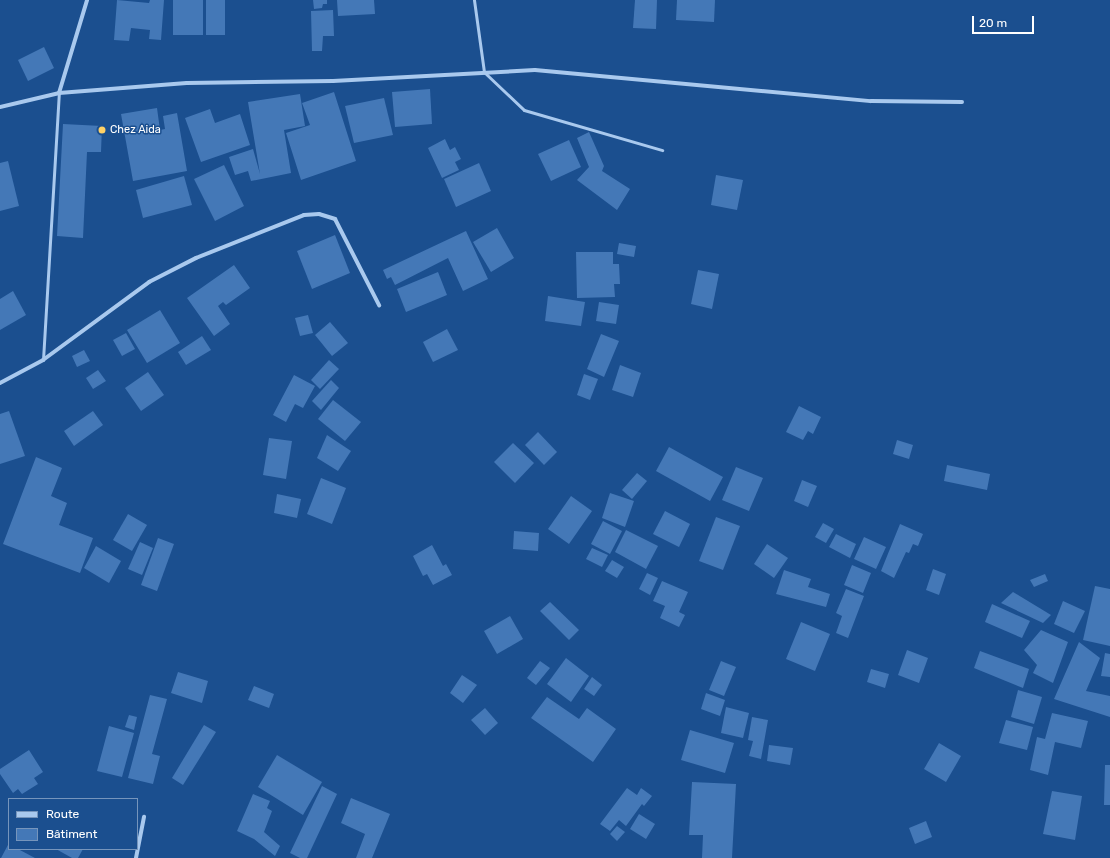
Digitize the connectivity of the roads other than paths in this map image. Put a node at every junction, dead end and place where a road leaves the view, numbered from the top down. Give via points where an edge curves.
1 (88, 0) edge
2 (474, 0) edge
3 (484, 72) junction
4 (59, 92) junction
5 (962, 102) dead end
6 (0, 107) edge
7 (662, 150) dead end
8 (379, 305) dead end
9 (43, 360) junction
10 (0, 383) edge
11 (144, 817) dead end
12 (138, 848) edge

1 - 4 street
2 - 3 lane
3 - 4 street via 333,81 187,83
3 - 5 street via 535,70 713,84 871,101
3 - 7 lane via 524,110
4 - 6 street
4 - 9 lane
8 - 9 street via 335,219 319,214 304,215 196,258 149,282
9 - 10 street
11 - 12 street

